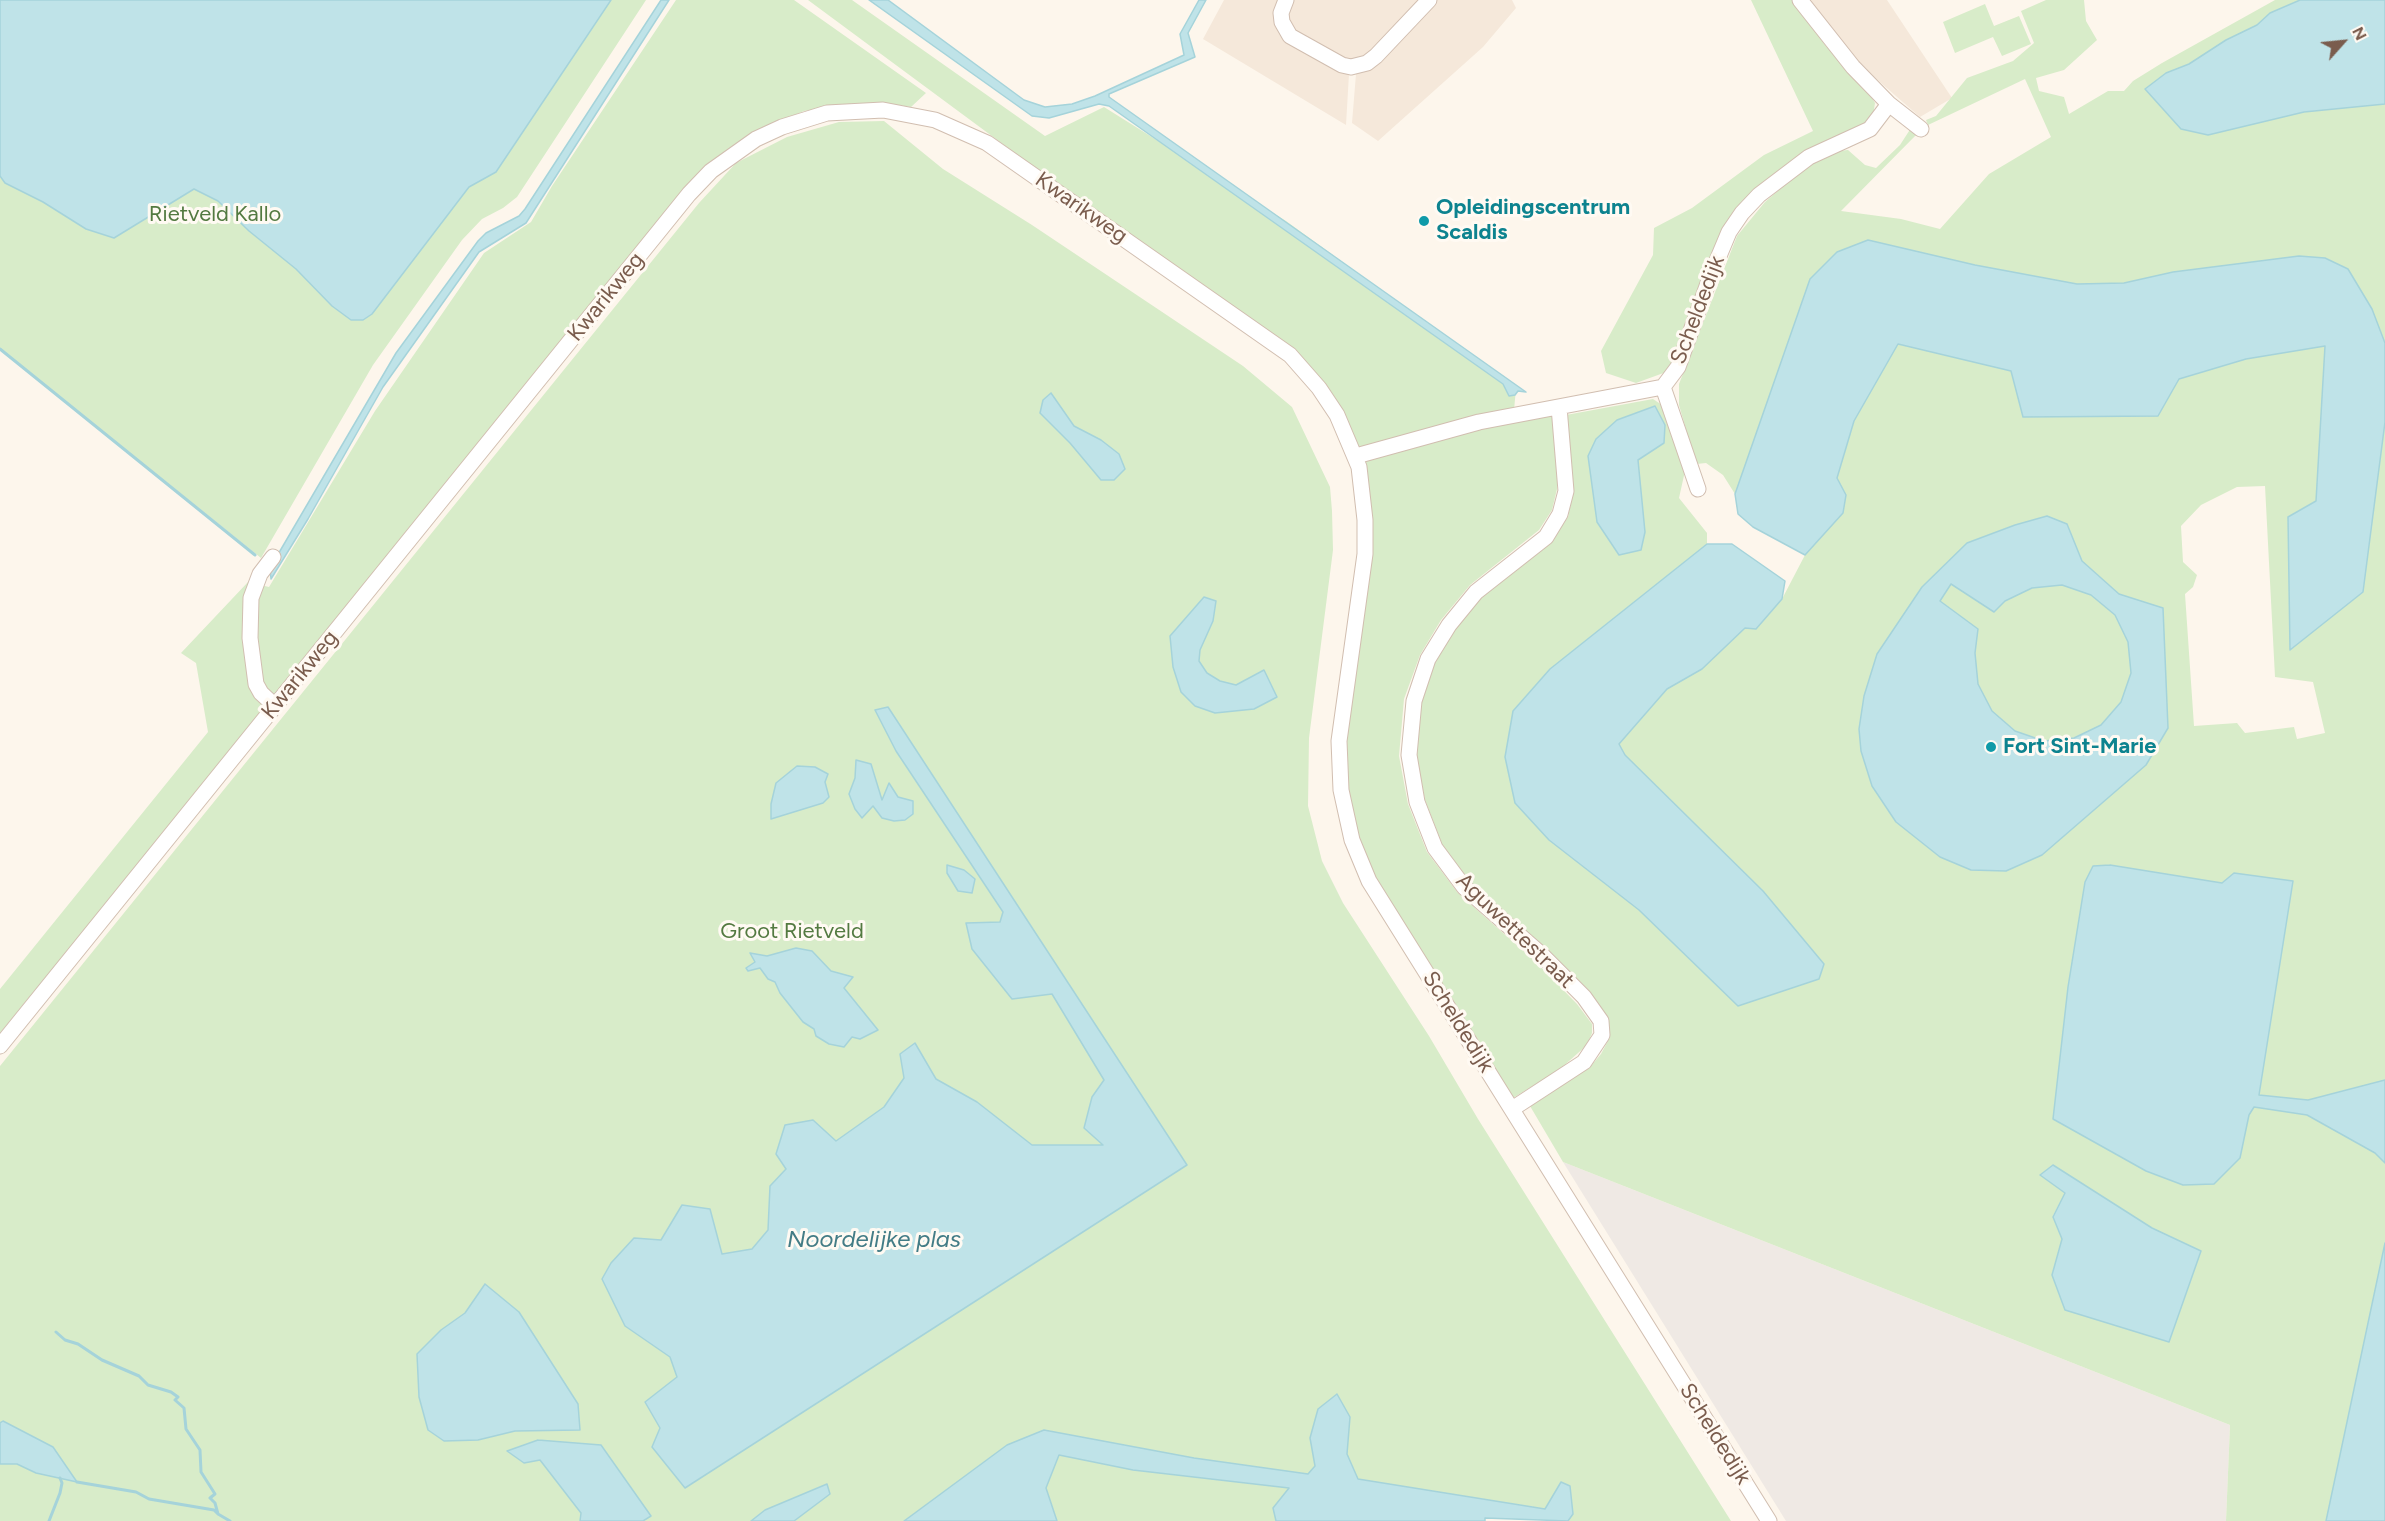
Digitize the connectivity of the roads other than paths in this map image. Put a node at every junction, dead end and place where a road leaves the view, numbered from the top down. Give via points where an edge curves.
1 (1286, 0) edge
2 (1429, 0) edge
3 (1800, 0) edge
4 (1889, 104) junction
5 (1921, 129) dead end
6 (1663, 387) junction
7 (1559, 407) junction
8 (1357, 462) junction
9 (1698, 489) dead end
10 (273, 557) dead end
11 (275, 706) junction
12 (0, 1046) edge
13 (1512, 1109) junction
14 (1769, 1521) edge

1 - 2 street via 1281,13 1290,36 1351,67 1376,56
3 - 4 street via 1853,67
4 - 5 street
4 - 6 street, Scheldedijk via 1870,129 1809,157 1742,213 1710,274 1678,367
6 - 7 street, Scheldedijk
6 - 9 street
7 - 8 street, Scheldedijk via 1479,422
7 - 13 street, Aguwettestraat via 1566,491 1560,514 1546,537 1476,592 1449,625 1428,659 1414,701 1409,755 1417,802 1435,848 1464,887 1543,956 1589,1003 1601,1021 1602,1035 1584,1062
8 - 11 street, Kwarikweg via 1337,415 1290,355 987,143 961,129 909,114 883,110 827,113 756,139 711,171 689,194
8 - 13 street, Scheldedijk via 1364,490 1365,554 1339,741 1341,790 1352,840 1369,881
10 - 11 street via 260,574 251,598 250,638 256,684
11 - 12 street, Kwarikweg
13 - 14 street, Scheldedijk

